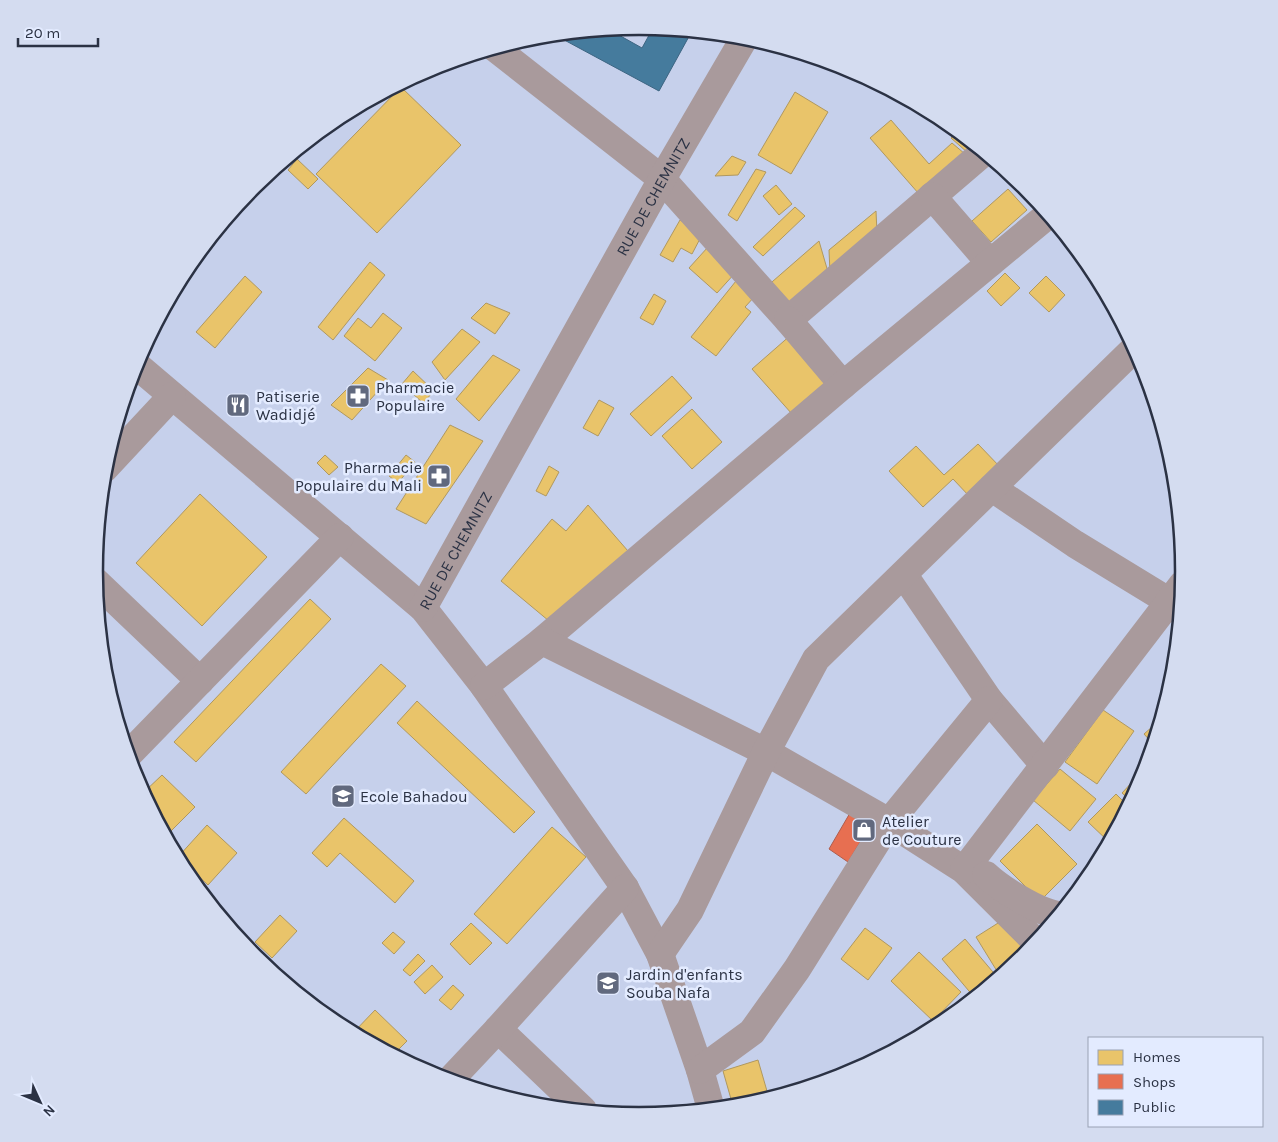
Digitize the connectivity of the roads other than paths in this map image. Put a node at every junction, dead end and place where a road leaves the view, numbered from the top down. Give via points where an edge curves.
1 (741, 45) edge
2 (500, 53) edge
3 (978, 157) edge
4 (662, 179) junction
5 (932, 196) junction
6 (1043, 219) edge
7 (990, 263) junction
8 (788, 320) junction
9 (1129, 354) edge
10 (142, 370) edge
11 (843, 385) junction
12 (172, 396) junction
13 (115, 457) edge
14 (992, 488) junction
15 (340, 537) junction
16 (904, 575) junction
17 (104, 589) edge
18 (1174, 598) edge
19 (1174, 603) edge
20 (423, 608) junction
21 (542, 641) junction
22 (200, 682) junction
23 (484, 686) junction
24 (989, 700) junction
25 (134, 749) edge
26 (766, 752) junction
27 (1045, 766) junction
28 (889, 822) junction
29 (968, 866) junction
30 (625, 888) junction
31 (1051, 912) edge
32 (1031, 936) edge
33 (660, 954) junction
34 (498, 1029) junction
35 (700, 1070) junction
36 (455, 1074) edge
37 (709, 1102) edge
38 (575, 1103) edge

1 - 4 street, RUE DE CHEMNITZ
2 - 4 street
3 - 5 street
4 - 8 street
4 - 20 street, RUE DE CHEMNITZ
5 - 7 street
5 - 8 street
6 - 7 street
7 - 11 street
8 - 11 street
9 - 14 street
10 - 12 street
11 - 21 street
12 - 13 street
12 - 15 street
14 - 16 street
14 - 18 street via 1075,544
15 - 20 street
15 - 22 street
16 - 24 street
16 - 26 street via 816,659
17 - 22 street
19 - 27 street
20 - 23 street, RUE DE CHEMNITZ
21 - 23 street
21 - 26 street
22 - 25 street
23 - 30 street, RUE DE CHEMNITZ
24 - 27 street
24 - 28 street
26 - 28 street
26 - 33 street via 690,910
27 - 29 street
28 - 29 street
28 - 35 street via 797,969 752,1032
29 - 31 street via 997,885
29 - 32 street
30 - 33 street, RUE DE CHEMNITZ
30 - 34 street
33 - 35 street, RUE DE CHEMNITZ
34 - 36 street
34 - 38 street
35 - 37 street, RUE DE CHEMNITZ

